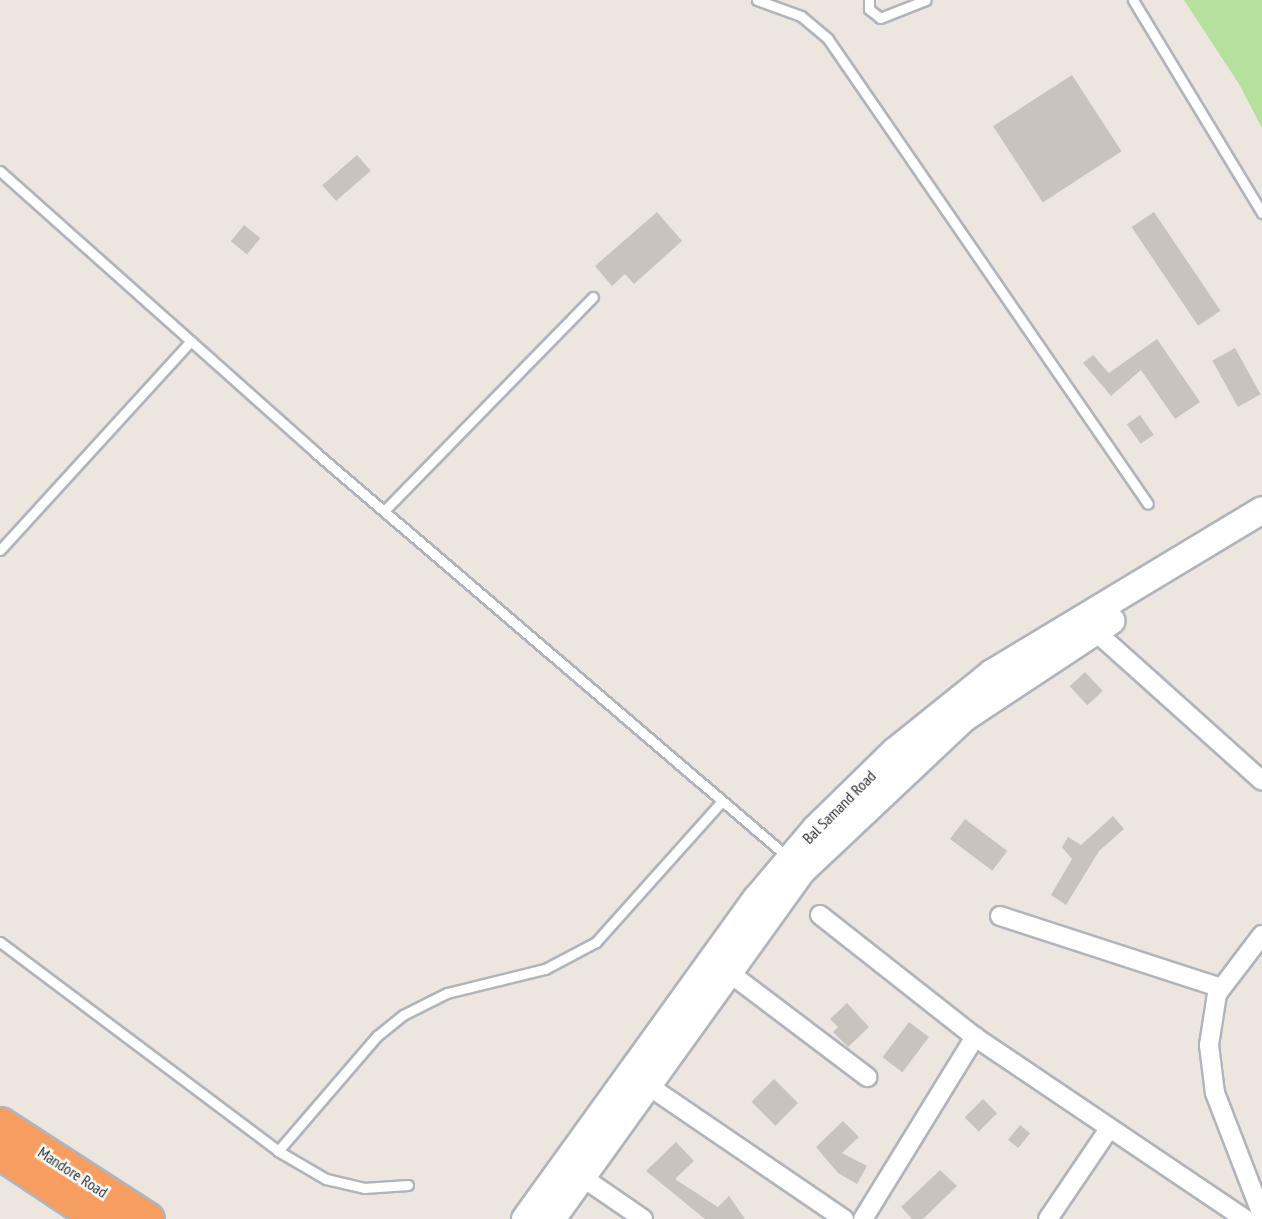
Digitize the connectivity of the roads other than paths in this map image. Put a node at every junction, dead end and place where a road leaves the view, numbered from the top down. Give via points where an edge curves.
1 (757, 0) edge
2 (869, 0) edge
3 (926, 0) edge
4 (1133, 0) edge
5 (0, 171) edge
6 (1262, 213) edge
7 (593, 297) dead end
8 (191, 341) junction
9 (1148, 504) dead end
10 (1262, 510) edge
11 (384, 511) junction
12 (1262, 528) edge
13 (0, 550) edge
14 (1095, 631) junction
15 (1262, 782) edge
16 (721, 802) junction
17 (789, 858) junction
18 (820, 915) dead end
19 (1000, 916) dead end
20 (1262, 935) edge
21 (0, 942) edge
22 (727, 971) junction
23 (1221, 988) junction
24 (975, 1037) junction
25 (867, 1077) dead end
26 (639, 1079) junction
27 (0, 1124) edge
28 (1109, 1129) junction
29 (278, 1151) junction
30 (0, 1152) edge
31 (582, 1177) junction
32 (408, 1185) dead end
33 (1262, 1215) edge
34 (101, 1219) edge
35 (147, 1219) edge
36 (525, 1219) edge
37 (552, 1219) edge
38 (643, 1219) edge
39 (844, 1219) edge
40 (862, 1219) edge
41 (1048, 1219) edge
42 (1245, 1219) edge

1 - 9 lane via 801,16 828,39
2 - 3 lane via 869,9 880,18
4 - 6 lane
5 - 8 lane
7 - 11 lane
8 - 11 lane
8 - 13 lane
10 - 17 main road, Bal Samand Road via 957,698 895,751
11 - 16 lane
12 - 14 main road, Bal Samand Road
14 - 15 street
14 - 22 main road, Bal Samand Road via 963,719 900,774 803,870
16 - 17 lane
16 - 29 lane via 596,942 545,969 447,993 403,1015 377,1036
17 - 26 main road, Bal Samand Road
18 - 24 street
19 - 23 street
20 - 23 street
21 - 29 lane
22 - 25 street
22 - 26 main road, Bal Samand Road
23 - 33 street via 1209,1045 1215,1093
24 - 28 street
24 - 40 street
26 - 31 main road, Bal Samand Road
26 - 36 main road, Bal Samand Road
26 - 39 street
27 - 35 highway, Mandore Road
28 - 41 street
28 - 42 street
29 - 32 lane via 326,1179 364,1188
30 - 34 highway, Mandore Road
31 - 37 main road, Bal Samand Road
31 - 38 street

